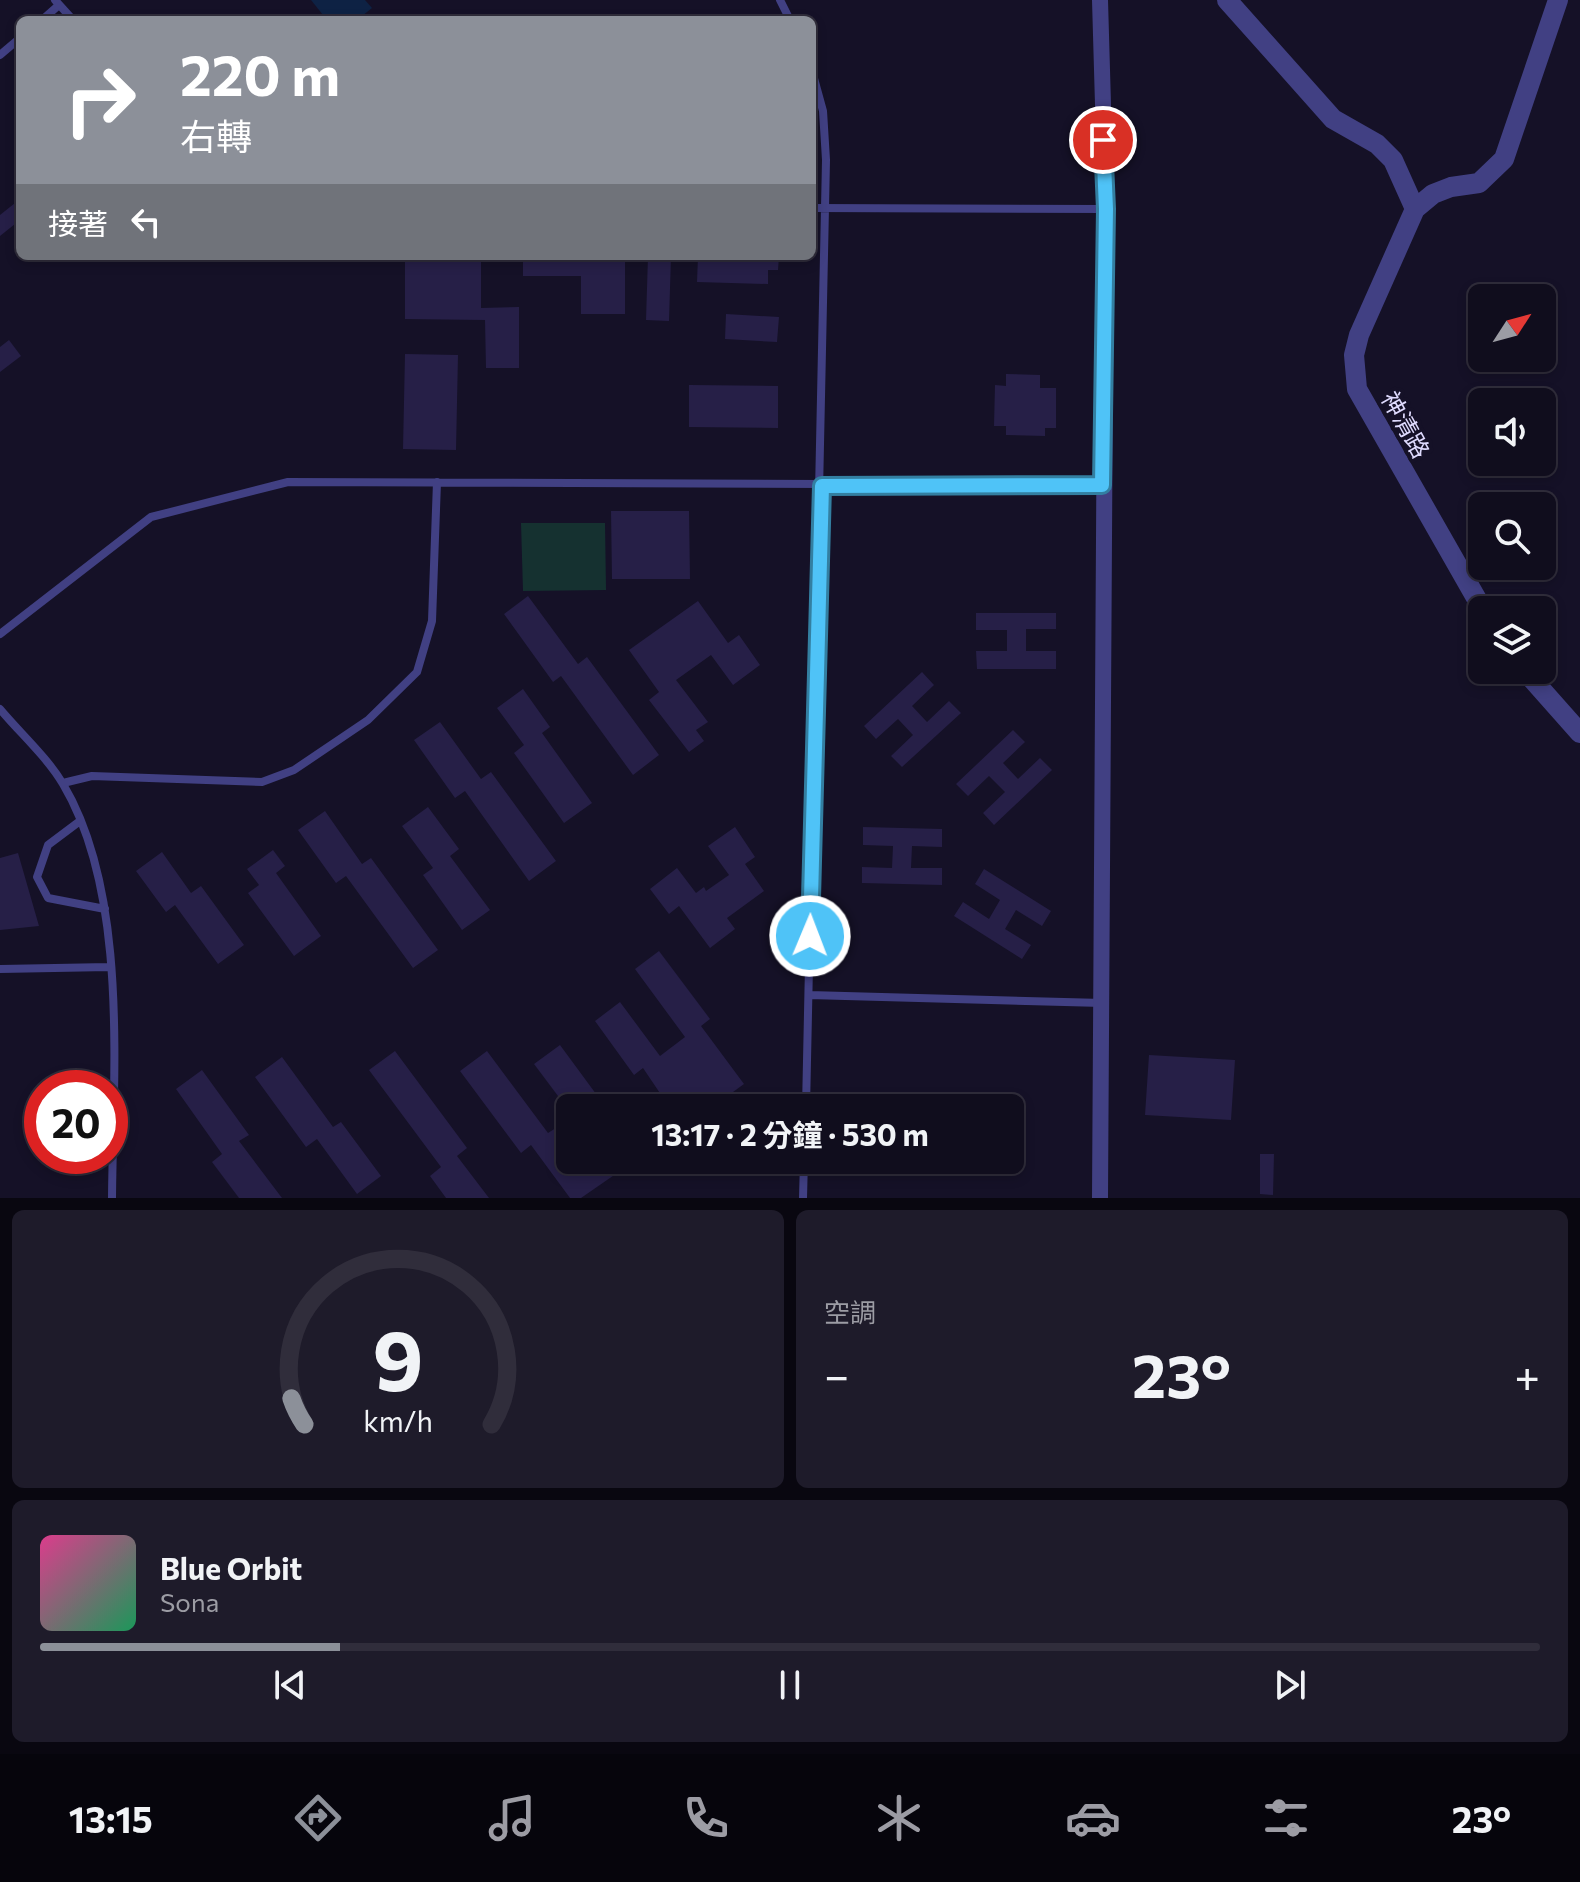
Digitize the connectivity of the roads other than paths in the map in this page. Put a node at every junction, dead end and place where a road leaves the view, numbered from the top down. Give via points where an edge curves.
1 (1100, 0) edge
2 (1227, 0) edge
3 (1558, 0) edge
4 (16, 41) edge
5 (0, 55) edge
6 (816, 86) edge
7 (816, 208) edge
8 (825, 208) junction
9 (1106, 209) junction
10 (1415, 209) junction
11 (437, 482) junction
12 (1102, 485) junction
13 (822, 486) junction
14 (1475, 596) edge
15 (0, 634) edge
16 (1536, 684) edge
17 (0, 709) edge
18 (1580, 733) edge
19 (63, 783) junction
20 (80, 821) junction
21 (105, 909) junction
22 (109, 967) junction
23 (0, 969) edge
24 (809, 995) junction
25 (1103, 1003) junction
26 (806, 1094) edge
27 (804, 1174) edge
28 (112, 1198) edge
29 (803, 1198) edge
30 (1100, 1198) edge

1 - 9 street
2 - 10 street via 1333,119 1377,144 1393,160
3 - 10 street via 1504,159 1479,183 1451,187
4 - 5 lane
6 - 8 lane via 823,111
7 - 8 lane
8 - 9 lane
8 - 13 lane
9 - 12 street
10 - 14 street, 神清路 via 1359,335 1354,355 1357,389
11 - 13 lane
11 - 15 lane via 288,482 151,517
11 - 19 lane via 432,621 417,672 368,720 294,770 262,782 92,776
12 - 13 lane
12 - 25 street
13 - 24 lane
16 - 18 street
17 - 19 lane
19 - 20 lane
20 - 21 lane
20 - 21 lane via 48,845 37,877 48,898
21 - 22 lane
22 - 23 lane
22 - 28 lane
24 - 25 lane
24 - 26 lane
25 - 30 street
27 - 29 lane

